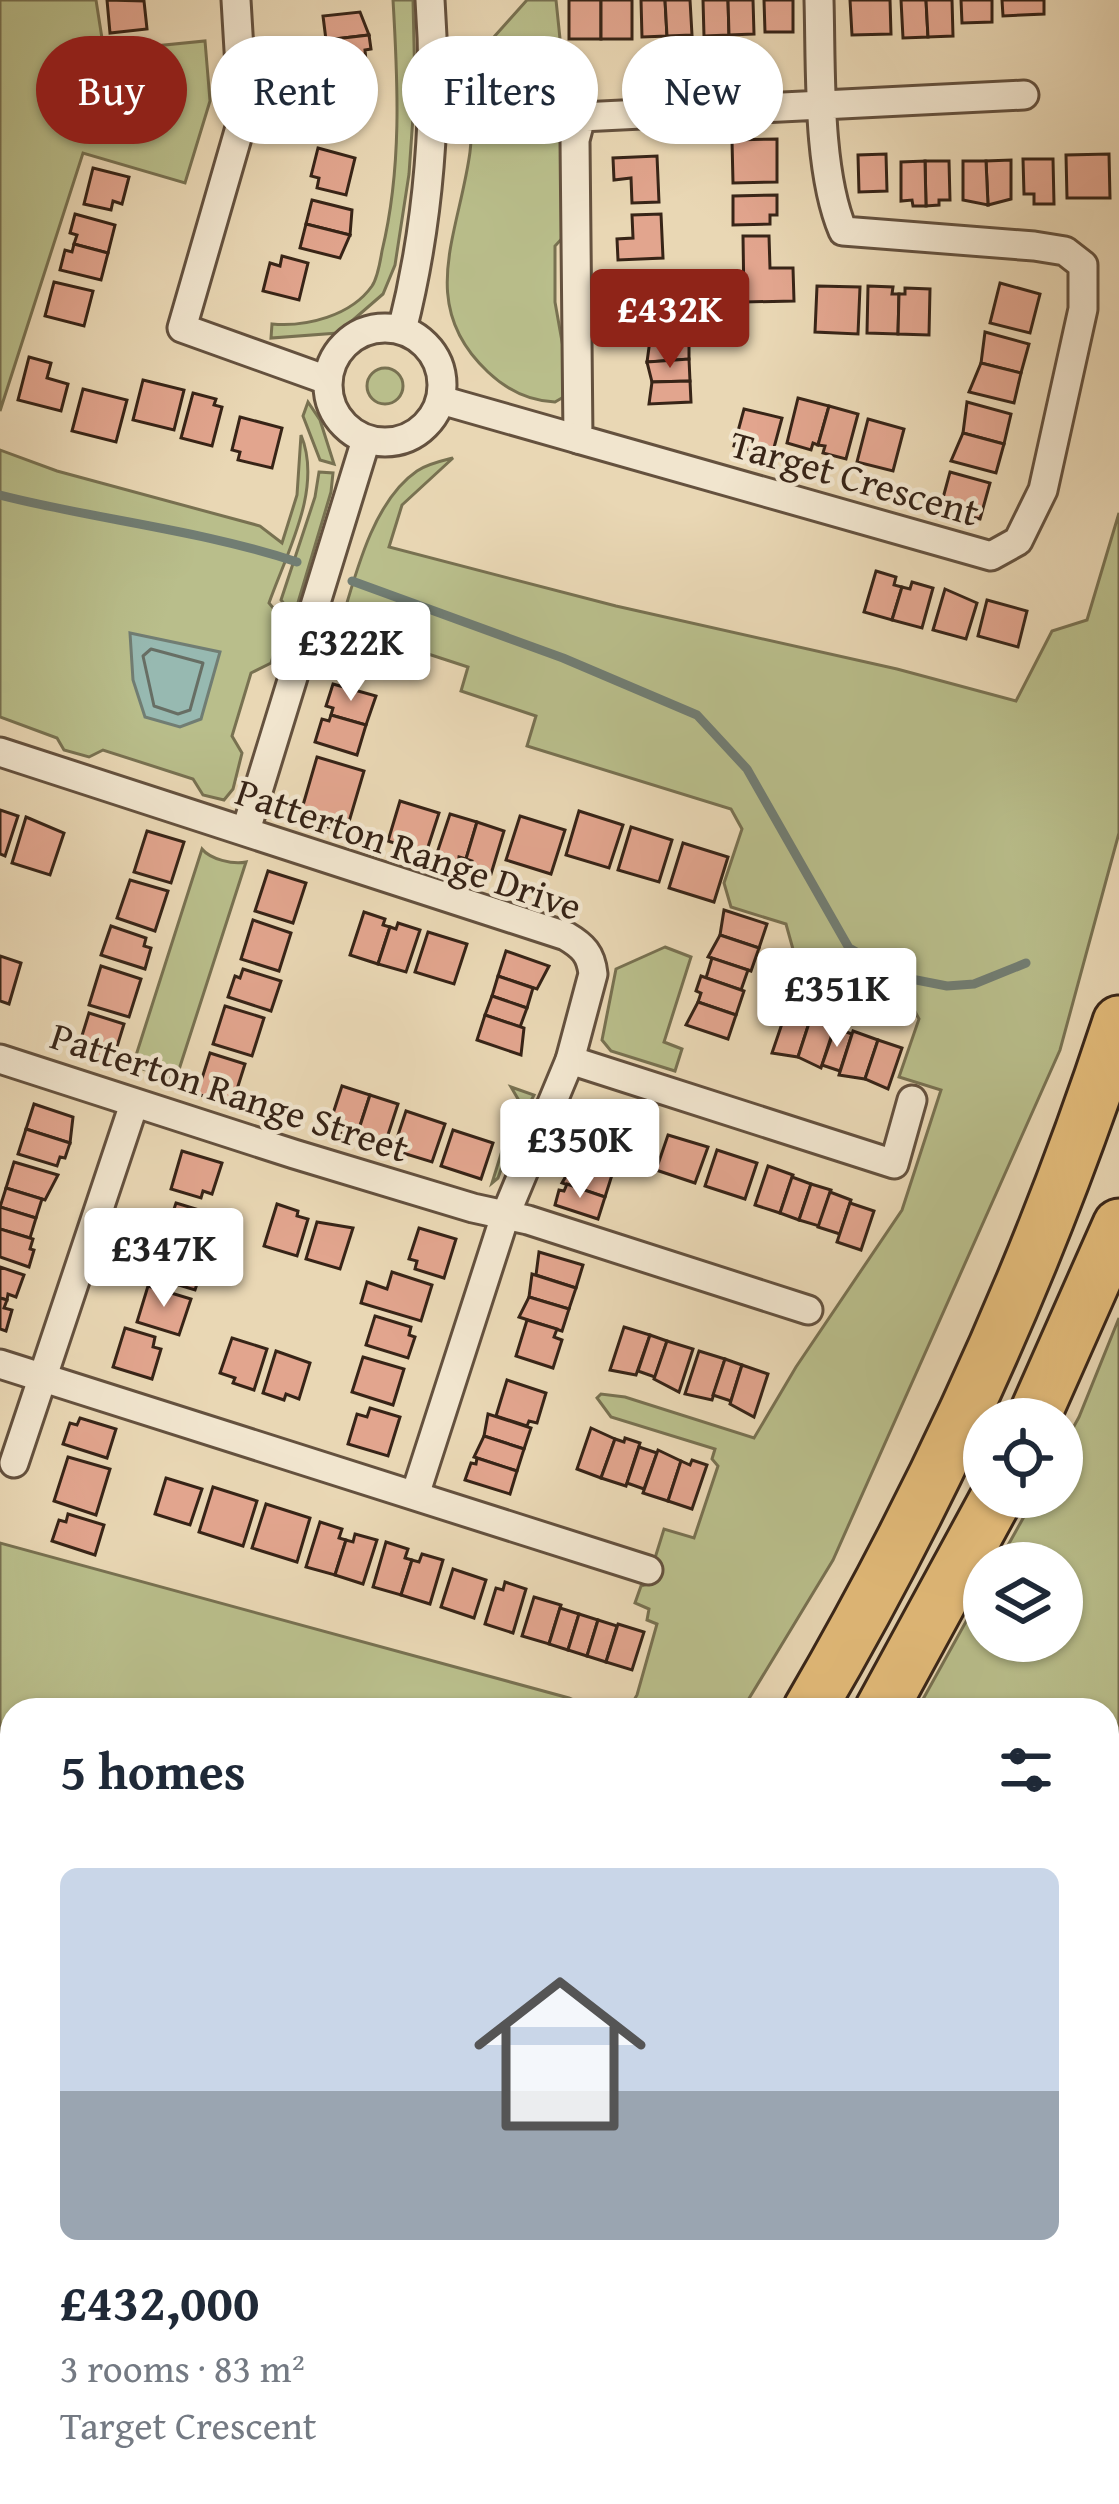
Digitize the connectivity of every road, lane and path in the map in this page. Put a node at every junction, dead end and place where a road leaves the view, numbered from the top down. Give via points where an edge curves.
1 (236, 0) edge
2 (430, 0) edge
3 (819, 0) edge
4 (1024, 95) dead end
5 (823, 107) junction
6 (402, 330) junction
7 (327, 380) junction
8 (441, 400) junction
9 (578, 439) junction
10 (366, 440) junction
11 (0, 752) edge
12 (246, 830) junction
13 (1119, 1022) edge
14 (0, 1059) edge
15 (570, 1060) junction
16 (912, 1100) dead end
17 (134, 1105) junction
18 (505, 1216) junction
19 (1119, 1225) edge
20 (808, 1310) dead end
21 (0, 1364) edge
22 (42, 1378) junction
23 (1042, 1398) edge
24 (14, 1462) dead end
25 (415, 1495) junction
26 (986, 1518) edge
27 (648, 1570) dead end
28 (816, 1698) edge
29 (888, 1698) edge

1 - 7 street via 242,117 182,328
2 - 6 street via 426,187
3 - 5 street
4 - 5 street
5 - 9 street via 581,117
5 - 9 street, Target Crescent via 833,208 843,231 1034,246 1065,251 1083,266 1084,309 1043,490 1018,541 991,556
6 - 7 street via 382,327 345,343
6 - 8 street via 440,365
7 - 10 street via 336,416
8 - 9 street
8 - 10 street via 420,431 385,443
10 - 12 street
11 - 12 street, Patterton Range Drive
12 - 15 street, Patterton Range Drive via 584,946 593,974
13 - 28 highway via 1000,1341 914,1521
14 - 17 street, Patterton Range Street
15 - 16 street via 894,1163
15 - 18 street, Patterton Range Drive
17 - 18 street, Patterton Range Street
17 - 22 street
18 - 20 street, Patterton Range Street
18 - 25 street, Patterton Range Drive
19 - 23 highway
21 - 22 street
22 - 24 street
22 - 25 street
25 - 27 street
26 - 29 highway

